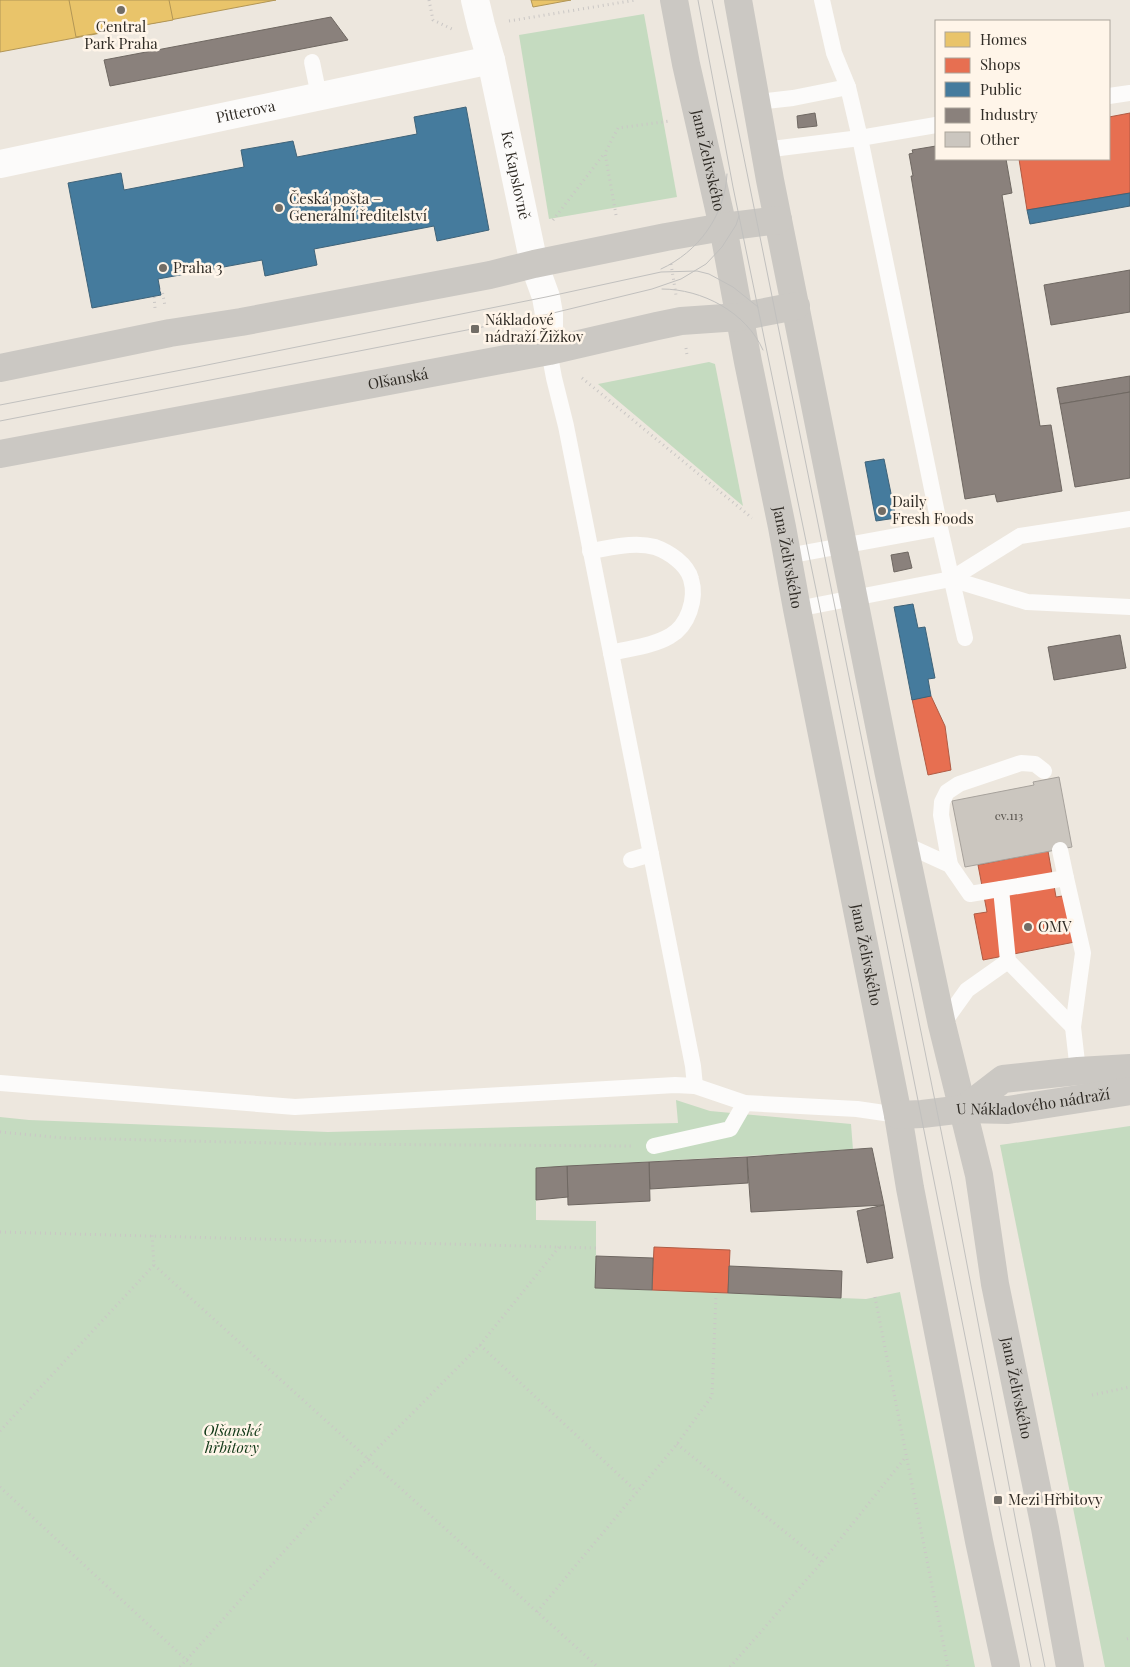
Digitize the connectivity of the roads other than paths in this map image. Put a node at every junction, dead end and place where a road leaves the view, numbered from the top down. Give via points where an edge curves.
1 (476, 0) edge
2 (674, 0) edge
3 (738, 0) edge
4 (822, 0) edge
5 (491, 60) junction
6 (312, 62) dead end
7 (848, 87) junction
8 (1130, 93) edge
9 (319, 96) junction
10 (1110, 96) edge
11 (757, 102) junction
12 (935, 125) edge
13 (860, 138) junction
14 (764, 150) junction
15 (0, 164) edge
16 (778, 220) junction
17 (723, 227) junction
18 (534, 264) junction
19 (796, 306) junction
20 (739, 317) junction
21 (549, 351) junction
22 (0, 368) edge
23 (0, 454) edge
24 (1130, 518) edge
25 (940, 528) junction
26 (844, 545) junction
27 (590, 551) junction
28 (787, 556) junction
29 (951, 579) junction
30 (854, 598) junction
31 (1130, 607) edge
32 (797, 609) junction
33 (965, 638) dead end
34 (611, 653) junction
35 (1044, 771) dead end
36 (904, 844) junction
37 (1060, 850) dead end
38 (651, 854) junction
39 (631, 860) dead end
40 (950, 865) junction
41 (1066, 878) junction
42 (1001, 890) junction
43 (1008, 961) junction
44 (942, 1025) junction
45 (1073, 1027) junction
46 (1130, 1068) edge
47 (1078, 1071) junction
48 (0, 1083) edge
49 (695, 1086) junction
50 (1130, 1091) edge
51 (745, 1103) junction
52 (1038, 1106) junction
53 (964, 1109) junction
54 (898, 1115) junction
55 (654, 1146) road end
56 (1006, 1667) edge
57 (1070, 1667) edge

1 - 5 street, Ke Kapslovně
2 - 17 main road, Jana Želivského
3 - 11 main road, Jana Želivského
4 - 7 lane via 834,53
5 - 9 street, Pitterova
5 - 18 street, Ke Kapslovně
6 - 9 lane
7 - 11 lane
7 - 13 lane
8 - 10 lane
9 - 15 street, Pitterova
11 - 14 main road, Jana Želivského
12 - 13 lane
13 - 14 lane
13 - 25 lane
14 - 16 main road, Jana Želivského
16 - 17 main road
16 - 19 main road, Jana Želivského
17 - 18 main road
17 - 20 main road, Jana Želivského
18 - 21 street, Ke Kapslovně via 550,314
18 - 22 main road
19 - 20 main road, Olšanská
19 - 26 main road, Jana Želivského
20 - 21 main road, Olšanská via 681,322
20 - 28 main road, Jana Želivského
21 - 23 main road, Olšanská
21 - 27 lane
24 - 29 lane via 1020,536
25 - 26 lane
25 - 29 lane
26 - 28 lane
26 - 30 main road, Jana Želivského
27 - 34 lane
27 - 34 lane via 633,545 654,547 684,566 691,578 691,608 684,623 672,636
28 - 32 main road, Jana Želivského
29 - 30 lane
29 - 31 lane via 1026,602
29 - 33 lane
30 - 32 lane
30 - 36 main road, Jana Želivského
32 - 54 main road, Jana Želivského
34 - 38 lane
35 - 40 lane via 1035,764 1021,763 958,784 947,792 942,802 942,815
36 - 40 lane
36 - 44 main road, Jana Želivského
37 - 41 lane
38 - 39 lane
38 - 49 lane
40 - 42 lane via 970,894
41 - 42 lane
41 - 45 lane via 1082,953
42 - 43 lane
43 - 44 lane via 967,990
43 - 45 lane
44 - 53 main road, Jana Želivského
45 - 47 lane
46 - 47 main road, U Nákladového nádraží
47 - 52 lane via 1068,1088
47 - 53 main road, U Nákladového nádraží via 1003,1079
48 - 49 lane via 296,1106
49 - 51 lane
50 - 52 main road, U Nákladového nádraží
51 - 54 lane via 857,1109
51 - 55 lane via 730,1129
52 - 53 main road, U Nákladového nádraží via 1008,1110
53 - 54 main road
53 - 57 main road, Jana Želivského
54 - 56 main road, Jana Želivského

